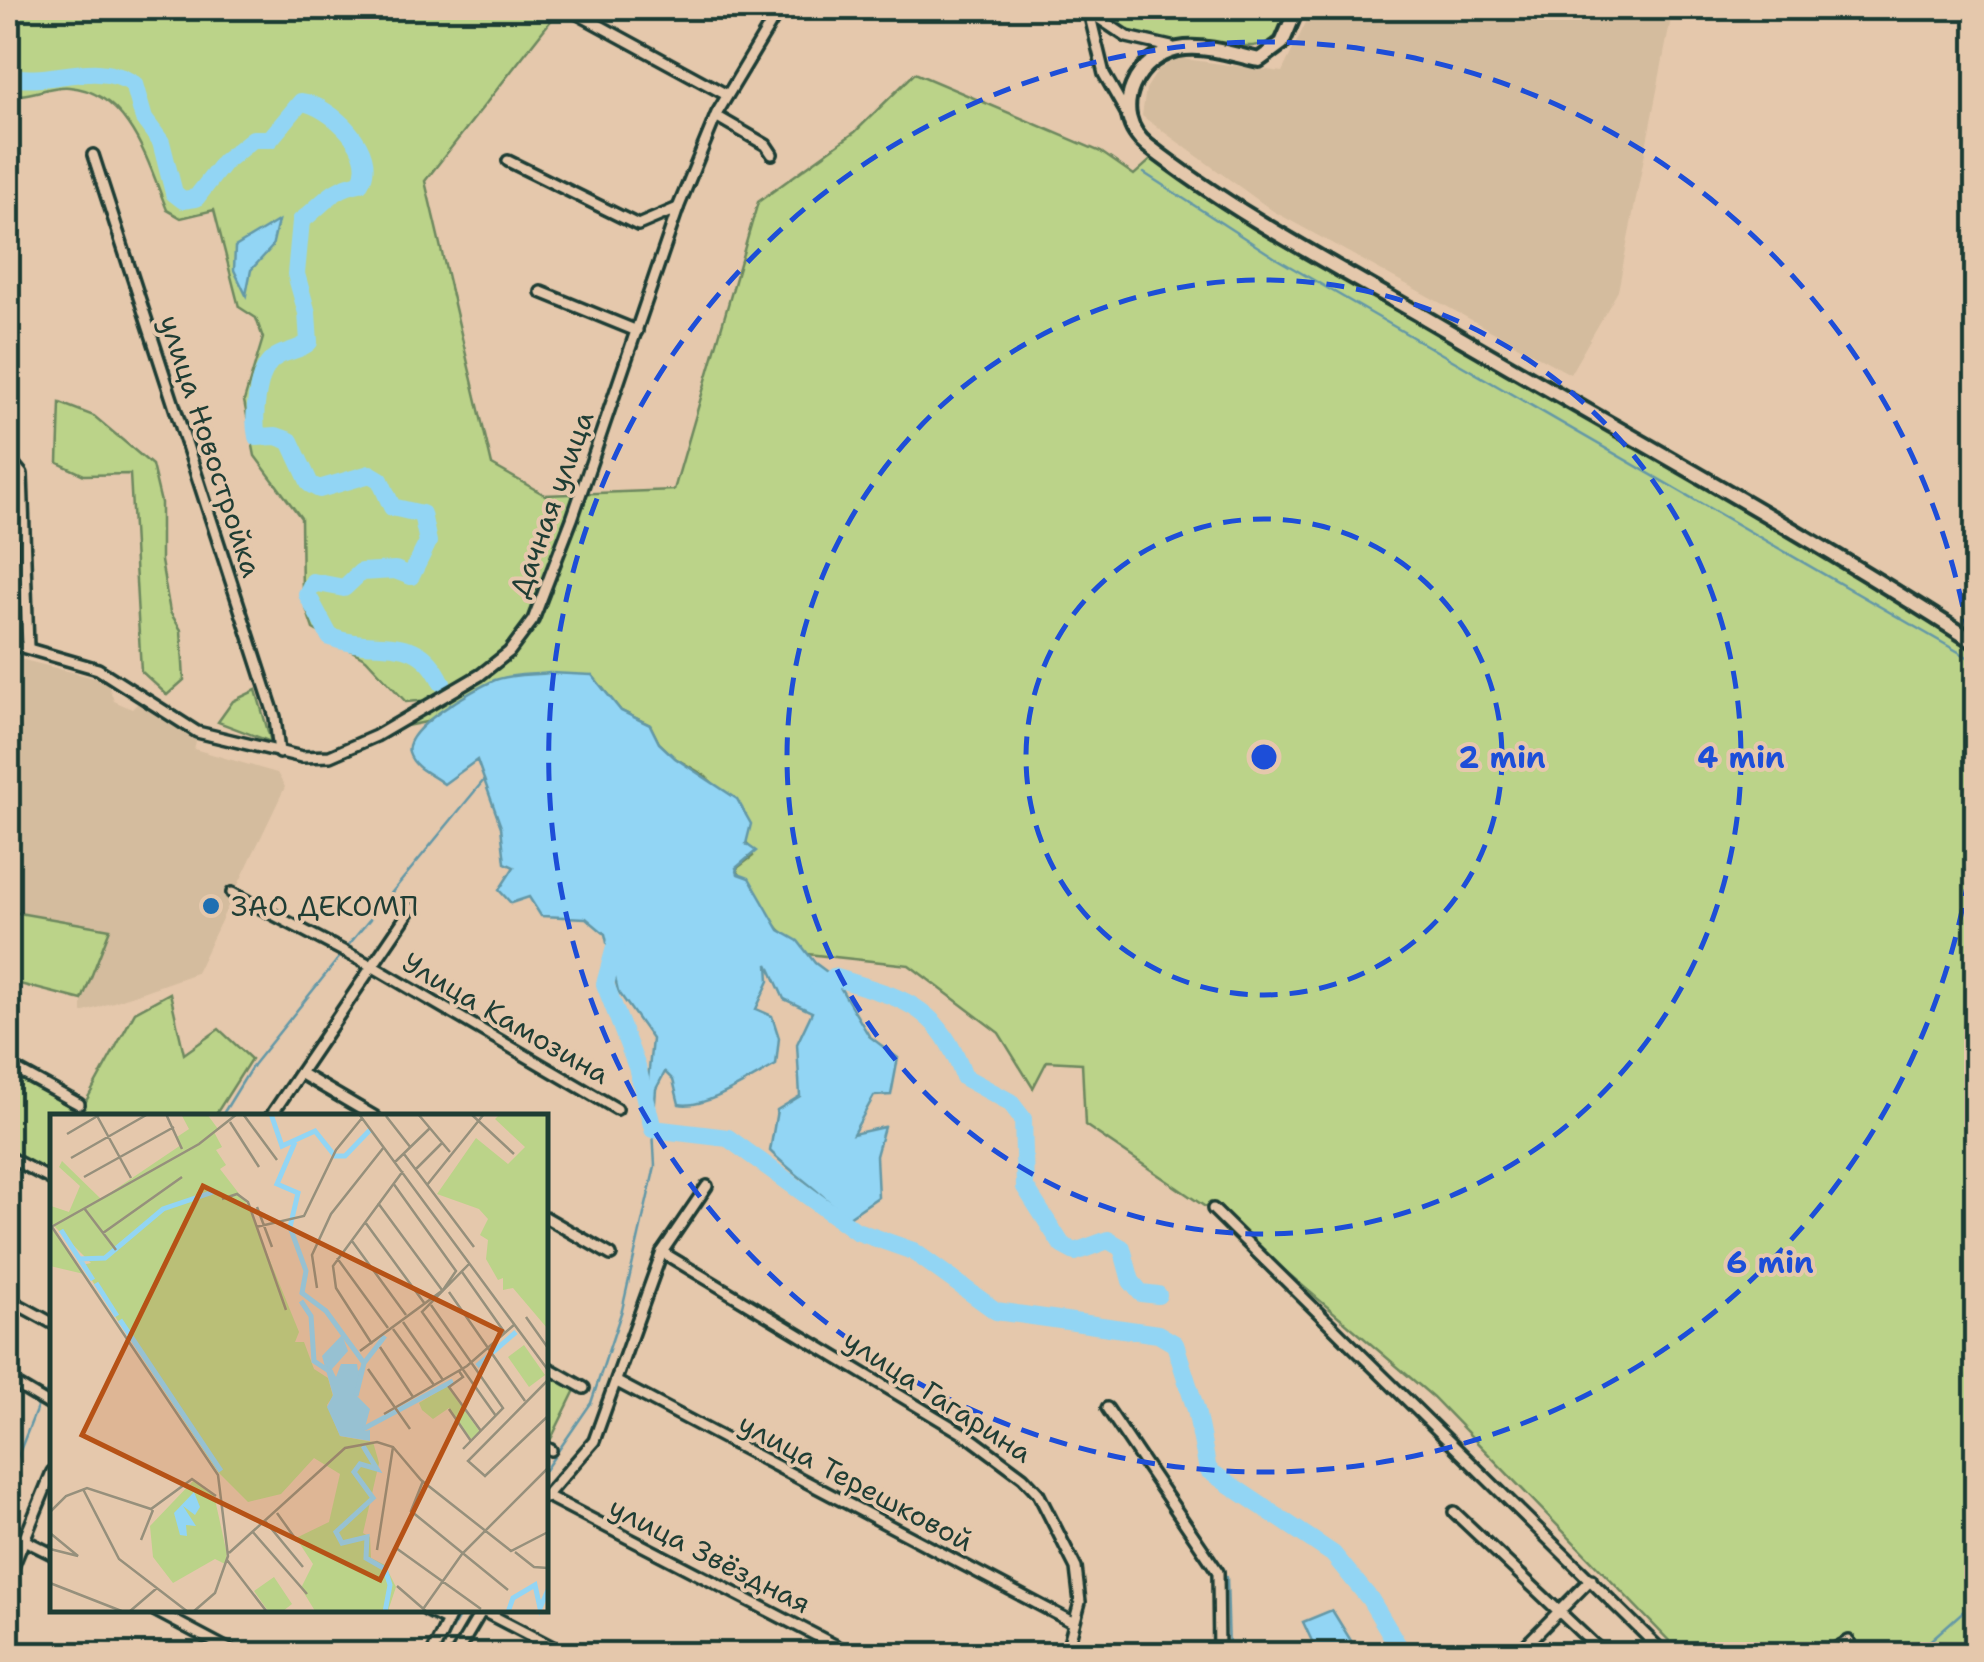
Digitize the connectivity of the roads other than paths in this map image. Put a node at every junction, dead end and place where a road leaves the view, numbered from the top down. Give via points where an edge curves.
1 (566, 8) edge
2 (754, 8) edge
3 (1297, 8) edge
4 (1088, 10) edge
5 (777, 12) edge
6 (1184, 48) junction
7 (727, 94) junction
8 (716, 116) junction
9 (1129, 119) junction
10 (92, 154) dead end
11 (772, 154) dead end
12 (508, 161) dead end
13 (678, 208) junction
14 (540, 292) dead end
15 (637, 330) junction
16 (8, 456) edge
17 (8, 643) edge
18 (1976, 643) edge
19 (28, 647) junction
20 (279, 753) junction
21 (232, 894) dead end
22 (411, 910) dead end
23 (372, 966) junction
24 (8, 1065) edge
25 (300, 1073) junction
26 (79, 1104) dead end
27 (617, 1109) dead end
28 (272, 1114) edge
29 (370, 1114) edge
30 (8, 1157) edge
31 (50, 1179) edge
32 (707, 1186) dead end
33 (1213, 1209) dead end
34 (548, 1219) edge
35 (662, 1252) junction
36 (611, 1255) dead end
37 (8, 1299) edge
38 (50, 1323) edge
39 (548, 1368) edge
40 (8, 1380) edge
41 (616, 1382) junction
42 (584, 1388) dead end
43 (50, 1405) edge
44 (1106, 1408) dead end
45 (50, 1477) edge
46 (548, 1495) edge
47 (548, 1498) edge
48 (1454, 1512) dead end
49 (8, 1532) edge
50 (24, 1542) junction
51 (50, 1553) edge
52 (1591, 1579) junction
53 (8, 1580) edge
54 (1560, 1611) junction
55 (158, 1612) edge
56 (430, 1612) edge
57 (452, 1612) edge
58 (480, 1612) edge
59 (485, 1612) edge
60 (446, 1620) junction
61 (1074, 1623) junction
62 (1849, 1641) dead end
63 (237, 1654) edge
64 (432, 1654) edge
65 (456, 1654) edge
66 (566, 1654) edge
67 (852, 1654) edge
68 (1066, 1654) edge
69 (1219, 1654) edge
70 (1517, 1654) edge
71 (1604, 1654) edge
72 (1665, 1654) edge
73 (1826, 1654) edge

1 - 7 street
2 - 5 street
3 - 6 street via 1282,42 1259,60
4 - 6 street via 1127,37
4 - 9 street via 1104,74
5 - 7 street, Дачная улица
6 - 9 street via 1144,66 1130,85
7 - 8 street, Дачная улица
8 - 11 street
8 - 13 street, Дачная улица
9 - 18 street via 1143,142 1268,228
10 - 20 street, улица Новостройка via 274,717
12 - 13 street via 638,225
13 - 15 street, Дачная улица
14 - 15 street
15 - 20 street, Дачная улица via 533,620 509,652 480,675 330,756
16 - 19 street via 22,474
17 - 19 street, Дачная улица
19 - 20 street, Дачная улица via 98,669 198,732
21 - 23 street, Улица Камозина
22 - 23 street
23 - 25 street
23 - 27 street, Улица Камозина
24 - 26 street
25 - 28 street
25 - 29 street
30 - 31 street
32 - 35 street
33 - 52 street
34 - 36 street
35 - 41 street
35 - 61 street, улица Гагарина via 1023,1476 1038,1492 1076,1568 1080,1602
37 - 38 street
39 - 42 street
40 - 43 street
41 - 46 street via 594,1442
41 - 61 street, улица Терешковой
44 - 69 street via 1218,1572
45 - 50 street
47 - 67 street, улица Звёздная
48 - 54 street
49 - 50 street
50 - 51 street
50 - 53 street
52 - 54 street
52 - 72 street
54 - 70 street
54 - 71 street
55 - 63 street
56 - 60 street
57 - 60 street
58 - 65 street
59 - 66 street
60 - 64 street
61 - 68 street, улица Гагарина
62 - 73 street

